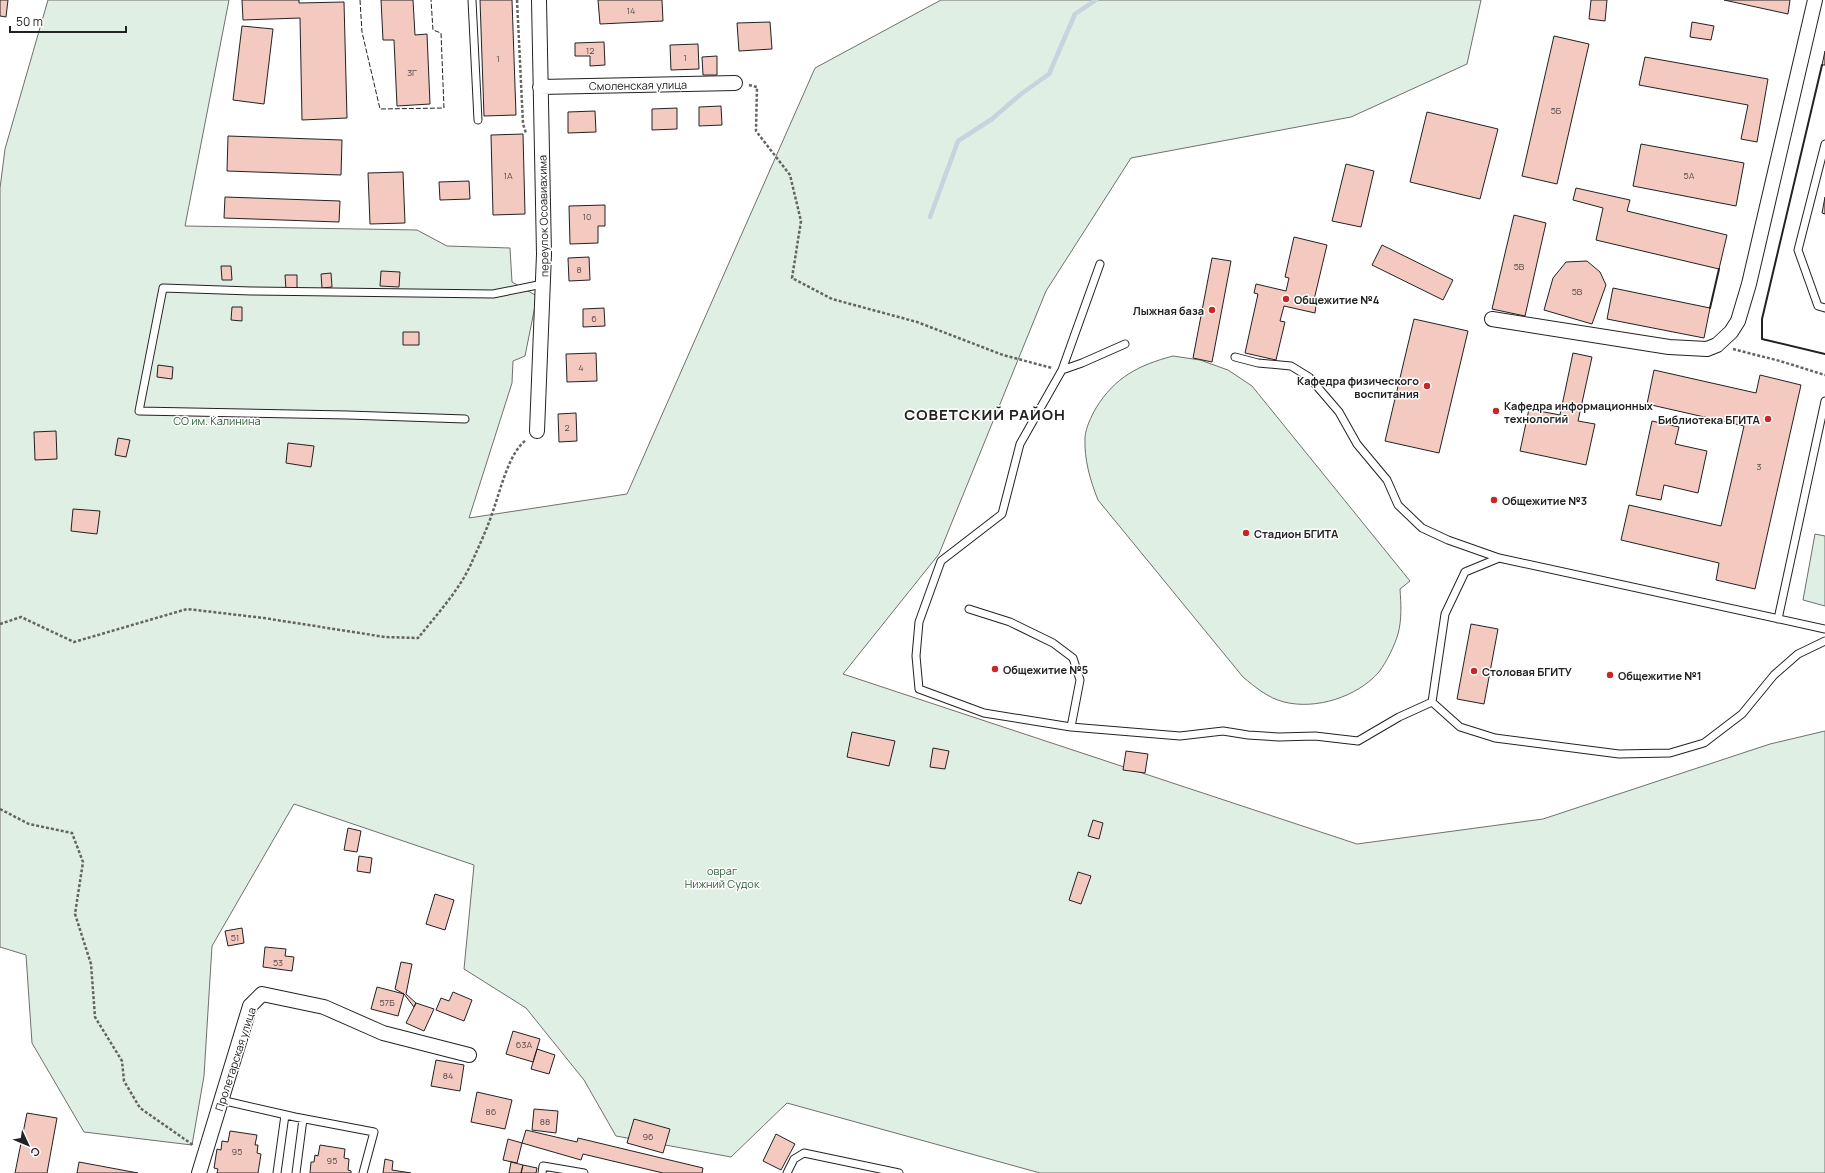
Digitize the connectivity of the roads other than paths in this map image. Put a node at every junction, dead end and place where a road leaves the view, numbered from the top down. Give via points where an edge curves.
1 (472, 0) edge
2 (539, 0) edge
3 (1815, 0) edge
4 (735, 83) road end
5 (540, 87) junction
6 (478, 120) dead end
7 (1825, 144) edge
8 (1100, 264) dead end
9 (543, 284) junction
10 (1825, 308) edge
11 (1492, 319) dead end
12 (1125, 344) dead end
13 (1235, 357) dead end
14 (1062, 370) junction
15 (1825, 401) edge
16 (465, 419) dead end
17 (537, 431) road end
18 (1499, 558) junction
19 (969, 609) dead end
20 (1778, 619) junction
21 (1825, 629) edge
22 (1825, 641) edge
23 (1432, 702) junction
24 (1071, 728) junction
25 (469, 1055) dead end
26 (221, 1100) junction
27 (285, 1115) junction
28 (303, 1119) junction
29 (199, 1173) edge
30 (277, 1173) edge
31 (296, 1173) edge
32 (363, 1173) edge
33 (542, 1173) edge
34 (584, 1173) edge
35 (787, 1173) edge
36 (899, 1173) edge

1 - 6 lane
2 - 5 street, переулок Осоавиахима
3 - 11 street via 1749,284 1732,332 1717,345 1707,348 1669,347
4 - 5 street, Смоленская улица
5 - 9 street, переулок Осоавиахима
7 - 10 lane via 1798,250 1818,306
8 - 14 lane
9 - 16 lane via 493,294 163,288 139,411
9 - 17 street, переулок Осоавиахима
12 - 14 lane
13 - 18 lane via 1258,363 1290,366 1309,377 1339,412 1357,444 1387,480 1398,505 1422,528
14 - 24 lane via 1020,444 1002,514 941,561 919,622 916,656 919,689 984,713
15 - 20 lane
18 - 20 lane
18 - 23 lane via 1465,572 1445,614
19 - 24 lane via 1010,622 1054,643 1074,658 1080,680
20 - 21 lane
22 - 23 lane via 1798,654 1774,675 1742,714 1704,743 1670,753 1619,754 1495,738 1460,727
23 - 24 lane via 1358,741 1315,736 1248,735 1223,731 1180,736
25 - 26 street, Пролетарская улица via 383,1033 324,1007 262,994 250,1006
26 - 27 lane
26 - 29 street, Пролетарская улица
27 - 28 lane
27 - 30 lane
28 - 31 lane
28 - 32 lane via 374,1132
33 - 34 lane via 543,1166
35 - 36 lane via 794,1159 804,1153

